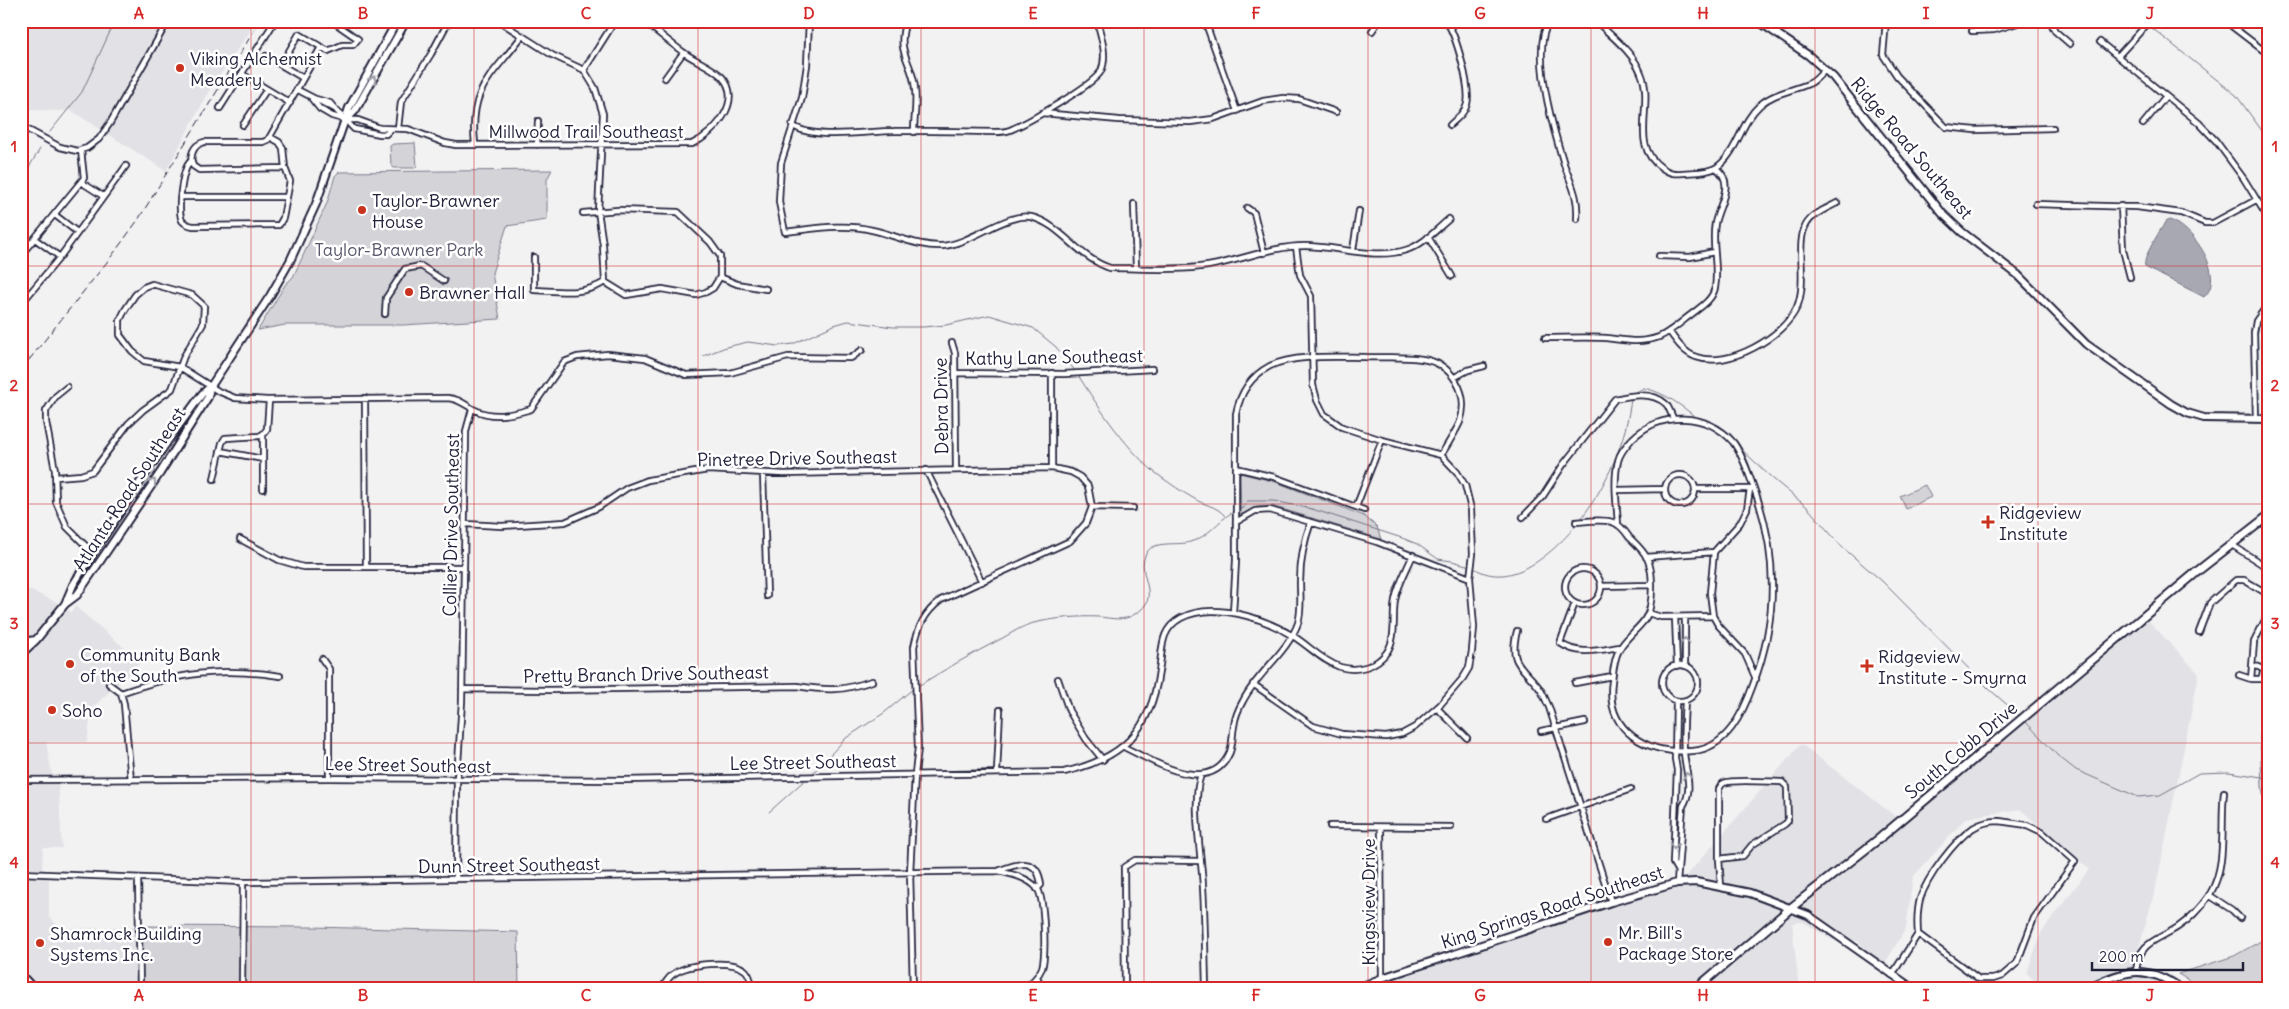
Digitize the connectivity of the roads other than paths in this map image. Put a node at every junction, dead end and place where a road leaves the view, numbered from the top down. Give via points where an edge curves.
1 (168, 21) edge
2 (275, 21) edge
3 (332, 21) edge
4 (397, 21) edge
5 (406, 21) edge
6 (451, 21) edge
7 (499, 21) edge
8 (615, 21) edge
9 (644, 21) edge
10 (809, 21) edge
11 (906, 21) edge
12 (1097, 21) edge
13 (1205, 21) edge
14 (1380, 21) edge
15 (1446, 21) edge
16 (1549, 21) edge
17 (1596, 21) edge
18 (1758, 21) edge
19 (1784, 21) edge
20 (1886, 21) edge
21 (2024, 21) edge
22 (2050, 21) edge
23 (2150, 21) edge
24 (2225, 21) edge
25 (1372, 31) dead end
26 (1972, 31) dead end
27 (1776, 33) junction
28 (522, 36) junction
29 (2100, 42) dead end
30 (2070, 44) dead end
31 (321, 47) junction
32 (683, 52) junction
33 (2268, 54) edge
34 (266, 56) dead end
35 (2118, 56) junction
36 (281, 65) junction
37 (584, 70) junction
38 (1825, 70) junction
39 (242, 74) junction
40 (303, 78) junction
41 (665, 78) dead end
42 (266, 88) junction
43 (736, 89) dead end
44 (298, 90) junction
45 (728, 90) junction
46 (2166, 96) junction
47 (312, 99) junction
48 (290, 103) junction
49 (220, 108) dead end
50 (1237, 111) junction
51 (1336, 112) dead end
52 (1042, 113) junction
53 (346, 120) junction
54 (538, 121) dead end
55 (2142, 124) dead end
56 (244, 125) dead end
57 (792, 125) junction
58 (1450, 125) dead end
59 (21, 126) edge
60 (398, 128) junction
61 (2053, 128) dead end
62 (391, 129) junction
63 (914, 132) junction
64 (270, 136) junction
65 (475, 144) junction
66 (602, 144) junction
67 (537, 145) junction
68 (81, 150) junction
69 (191, 161) junction
70 (126, 166) dead end
71 (285, 168) junction
72 (1716, 168) junction
73 (81, 182) junction
74 (103, 196) junction
75 (181, 197) junction
76 (286, 197) junction
77 (2256, 200) junction
78 (1837, 203) dead end
79 (1134, 204) dead end
80 (2036, 204) dead end
81 (2121, 206) junction
82 (1247, 208) dead end
83 (598, 211) junction
84 (1359, 211) dead end
85 (584, 213) dead end
86 (55, 215) junction
87 (1449, 218) dead end
88 (2268, 218) edge
89 (1577, 219) dead end
90 (77, 232) junction
91 (1428, 237) junction
92 (35, 239) junction
93 (1296, 247) junction
94 (1353, 250) junction
95 (1714, 252) junction
96 (1264, 253) junction
97 (21, 255) edge
98 (1659, 256) dead end
99 (60, 257) junction
100 (534, 258) dead end
101 (1136, 268) junction
102 (1452, 276) dead end
103 (720, 277) junction
104 (2130, 277) dead end
105 (444, 281) dead end
106 (604, 282) junction
107 (766, 290) dead end
108 (21, 304) edge
109 (2268, 304) edge
110 (385, 314) dead end
111 (1669, 331) junction
112 (1545, 338) dead end
113 (952, 343) dead end
114 (862, 350) dead end
115 (1312, 359) junction
116 (1484, 366) dead end
117 (180, 367) junction
118 (1152, 369) dead end
119 (955, 373) junction
120 (1052, 373) junction
121 (1455, 377) junction
122 (211, 386) junction
123 (67, 388) dead end
124 (365, 398) junction
125 (269, 400) junction
126 (472, 409) junction
127 (1672, 418) junction
128 (2256, 419) junction
129 (2268, 419) edge
130 (263, 434) junction
131 (1382, 440) junction
132 (220, 451) junction
133 (1441, 455) junction
134 (263, 460) junction
135 (1052, 468) junction
136 (1236, 468) junction
137 (956, 469) junction
138 (926, 470) junction
139 (763, 473) junction
140 (56, 477) junction
141 (214, 479) dead end
142 (1752, 487) junction
143 (136, 489) junction
144 (263, 489) dead end
145 (1695, 489) junction
146 (1617, 490) junction
147 (1665, 490) junction
148 (1092, 507) junction
149 (1356, 507) junction
150 (1134, 508) dead end
151 (1364, 510) dead end
152 (2268, 516) edge
153 (1523, 517) dead end
154 (127, 521) junction
155 (1236, 522) junction
156 (1311, 522) junction
157 (1576, 522) dead end
158 (465, 524) junction
159 (1618, 525) junction
160 (240, 539) dead end
161 (2232, 545) junction
162 (98, 546) junction
163 (86, 547) junction
164 (1714, 552) junction
165 (92, 553) junction
166 (1413, 555) junction
167 (1646, 557) junction
168 (2267, 565) edge
169 (366, 566) junction
170 (464, 568) junction
171 (1470, 578) junction
172 (982, 582) junction
173 (1651, 585) junction
174 (1601, 586) junction
175 (2268, 594) edge
176 (767, 596) dead end
177 (1575, 603) junction
178 (65, 604) junction
179 (1233, 613) junction
180 (1648, 613) junction
181 (2268, 614) edge
182 (1714, 616) junction
183 (1675, 617) junction
184 (1685, 617) junction
185 (1517, 631) dead end
186 (2199, 632) dead end
187 (1292, 636) junction
188 (36, 640) junction
189 (21, 642) edge
190 (1620, 647) junction
191 (21, 654) edge
192 (322, 659) dead end
193 (1677, 666) junction
194 (1685, 666) junction
195 (2253, 666) junction
196 (2239, 675) dead end
197 (280, 676) dead end
198 (1612, 676) junction
199 (1058, 679) dead end
200 (1756, 679) junction
201 (2251, 679) junction
202 (872, 681) dead end
203 (1575, 683) dead end
204 (109, 684) dead end
205 (1252, 684) junction
206 (462, 689) junction
207 (121, 693) junction
208 (1676, 701) junction
209 (1686, 701) junction
210 (1437, 708) junction
211 (1000, 710) dead end
212 (1585, 722) dead end
213 (1555, 727) junction
214 (1541, 731) dead end
215 (1467, 738) dead end
216 (1124, 747) junction
217 (1675, 752) junction
218 (1684, 752) junction
219 (1103, 760) junction
220 (997, 772) junction
221 (915, 774) junction
222 (1201, 775) junction
223 (329, 778) junction
224 (457, 779) junction
225 (21, 780) edge
226 (131, 780) junction
227 (1631, 789) dead end
228 (2224, 792) dead end
229 (1581, 807) junction
230 (1546, 819) dead end
231 (1330, 826) dead end
232 (1381, 827) junction
233 (1450, 827) dead end
234 (1675, 829) junction
235 (1682, 830) junction
236 (1719, 859) junction
237 (1200, 861) junction
238 (1677, 870) junction
239 (998, 871) junction
240 (21, 873) edge
241 (910, 873) junction
242 (138, 878) junction
243 (456, 879) junction
244 (243, 882) junction
245 (1677, 883) junction
246 (1721, 886) junction
247 (1038, 889) junction
248 (2209, 895) junction
249 (1611, 902) junction
250 (1792, 907) junction
251 (2240, 918) dead end
252 (1918, 934) junction
253 (2136, 971) junction
254 (1892, 975) junction
255 (21, 976) edge
256 (1037, 977) junction
257 (1382, 978) junction
258 (21, 984) edge
259 (1905, 985) edge
260 (25, 988) edge
261 (33, 988) edge
262 (140, 988) edge
263 (242, 988) edge
264 (662, 988) edge
265 (753, 988) edge
266 (913, 988) edge
267 (1023, 988) edge
268 (1042, 988) edge
269 (1125, 988) edge
270 (1206, 988) edge
271 (1358, 988) edge
272 (1697, 988) edge
273 (2088, 988) edge
274 (2179, 988) edge

1 - 68 street via 110,123 99,139
2 - 39 street
3 - 31 street via 358,39 353,45 342,45 330,51
4 - 53 street, Atlanta Road Southeast via 359,87
53 -> 5 street, Atlanta Road Southeast via 355,112
6 - 60 street via 400,102
7 - 28 street
8 - 37 street
9 - 32 street
10 - 57 street via 804,89
11 - 63 street via 902,33 904,59 916,89
12 - 52 street via 1103,53 1100,72
13 - 50 street
14 - 25 street
15 - 58 street via 1459,52 1468,95 1467,106
16 - 89 street via 1543,40 1545,85 1556,138 1575,191
17 - 72 street via 1634,59 1641,71 1646,95 1644,146 1649,156 1668,172 1676,174
18 - 27 street, Ridge Road Southeast
19 - 27 street
20 - 61 street via 1883,55 1897,76 1946,127 1975,130
21 - 26 street via 1994,30
22 - 30 street via 2055,31
23 - 35 street
24 - 33 street
27 - 38 street, Ridge Road Southeast
28 - 37 street
28 - 65 street via 486,80 479,94 473,118
29 - 35 street
31 - 36 street via 299,34
31 - 40 street
32 - 41 street
32 - 45 street via 720,76
34 - 36 street
35 - 46 street
36 - 40 street
37 - 66 street via 601,105
38 - 72 street via 1809,84 1760,105 1747,119 1732,151
38 - 128 street, Ridge Road Southeast via 1854,101 1949,220 2018,275 2086,344 2187,414 2212,419
39 - 42 street
39 - 49 street
40 - 44 street
42 - 48 street
42 - 56 street
43 - 45 street
44 - 47 street
44 - 48 street
45 - 66 street, Millwood Trail Southeast via 728,105 719,123 692,144
46 - 55 street
46 - 77 street via 2216,141
47 - 53 street via 335,109
47 - 53 street via 320,109
48 - 64 street
50 - 51 street via 1263,101 1283,98
50 - 52 street via 1190,122
52 - 63 street via 1008,130
53 - 62 street, Millwood Trail Southeast
53 - 62 street, Millwood Trail Southeast via 354,129 374,134 386,134
53 - 122 street, Atlanta Road Southeast via 316,204 287,268
54 - 67 street
57 - 63 street via 815,132
57 - 101 street via 778,186 785,232 851,228 940,246 966,240 1017,217 1028,217 1049,225 1099,265
59 - 68 street via 60,147
60 - 62 street, Millwood Trail Southeast
60 - 65 street, Millwood Trail Southeast via 445,143
64 - 69 street via 263,142 200,143
64 - 71 street via 283,148
65 - 67 street, Millwood Trail Southeast
66 - 67 street, Millwood Trail Southeast
66 - 83 street
68 - 73 street via 85,173
69 - 71 street via 199,170
69 - 75 street via 185,168
70 - 74 street
71 - 76 street via 290,181
72 - 95 street via 1723,173 1726,182 1715,223
73 - 74 street
73 - 86 street
74 - 90 street
75 - 76 street
75 - 76 street via 181,219 193,226 279,224
77 - 81 street via 2213,223 2181,213
77 - 88 street
78 - 111 street via 1807,224 1802,237 1802,291 1790,319 1774,336 1730,357 1713,361 1694,357
79 - 101 street
80 - 81 street
81 - 104 street via 2123,250
82 - 96 street via 1254,213
83 - 85 street
83 - 103 street via 678,212 716,249 721,263
83 - 106 street via 604,245
84 - 94 street
86 - 90 street
86 - 92 street
87 - 91 street
90 - 99 street
91 - 94 street via 1406,250 1375,253
91 - 102 street
92 - 97 street
92 - 99 street
93 - 94 street
93 - 96 street
93 - 115 street via 1300,275 1311,296
95 - 98 street
95 - 111 street via 1715,290 1709,301
96 - 101 street via 1207,266
99 - 108 street
100 - 106 street via 534,290 571,293 585,291
103 - 106 street via 712,288 696,295 662,289 626,295
103 - 107 street
105 - 110 street via 421,266 405,269 386,298
109 - 128 street via 2256,321 2254,333
111 - 112 street via 1645,342
113 - 119 street, Debra Drive
114 - 126 street via 851,358 788,357 730,373 686,375 645,358 608,354 577,357 564,362 531,409 497,415
115 - 121 street via 1423,359 1438,364
115 - 131 street via 1314,393 1324,414 1342,427
115 - 136 street via 1272,365 1257,375 1244,391 1236,414
116 - 121 street
117 - 117 street via 144,361 120,335 120,320 135,295 144,287 152,284 192,295 204,306 202,324
117 - 122 street
117 - 140 street via 172,389 128,424 93,471 81,476
118 - 120 street, Kathy Lane Southeast
119 - 120 street, Kathy Lane Southeast
119 - 137 street, Debra Drive
120 - 135 street
121 - 133 street via 1462,398 1462,413
122 - 125 street via 235,398
122 - 143 street, Atlanta Road Southeast via 169,439
154 -> 122 street, Atlanta Road Southeast via 208,397
123 - 140 street via 56,396 46,411
124 - 125 street
124 - 126 street via 452,398
124 - 169 street
125 - 130 street via 267,428
126 - 158 street, Collier Drive Southeast via 466,427
127 - 142 street via 1700,421 1724,434 1741,454
127 - 146 street via 1640,432 1623,449 1618,462
127 - 153 street via 1666,404 1651,396 1615,399 1543,496
128 - 129 street, Ridge Road Southeast
130 - 132 street via 226,438
130 - 134 street
131 - 133 street
131 - 149 street
132 - 134 street
132 - 141 street
133 - 171 street via 1457,472 1470,499 1473,554
134 - 144 street
135 - 137 street, Pinetree Drive Southeast
135 - 148 street, Pinetree Drive Southeast via 1080,477 1088,486
136 - 149 street via 1274,477
136 - 155 street
137 - 138 street, Pinetree Drive Southeast
138 - 139 street, Pinetree Drive Southeast
138 - 172 street
139 - 158 street, Pinetree Drive Southeast via 708,470 648,480 565,522 502,526
139 - 176 street
140 - 163 street via 59,512 71,534
142 - 145 street
142 - 164 street via 1740,523
142 - 200 street via 1768,532 1773,597 1768,642
143 - 154 street via 140,496
143 - 162 street, Atlanta Road Southeast
145 - 147 street via 1690,479 1681,475 1670,478
145 - 147 street via 1690,500 1680,505 1669,500
146 - 147 street
146 - 159 street
148 - 150 street
148 - 172 street via 1086,523 1070,541
149 - 151 street
152 - 161 main road, South Cobb Drive
154 - 178 street, Atlanta Road Southeast via 77,595
155 - 156 street via 1255,511 1265,510
155 - 179 street
156 - 166 street
156 - 187 street via 1300,569 1300,617
157 - 159 street via 1603,521
158 - 170 street, Collier Drive Southeast
159 - 167 street
160 - 169 street via 279,560 303,567
161 - 168 street
161 - 250 main road, South Cobb Drive via 2198,570 1880,838
162 - 163 street
162 - 165 street, Atlanta Road Southeast
163 - 165 street
164 - 167 street
164 - 182 street via 1710,580
165 - 178 street, Atlanta Road Southeast
166 - 171 street
166 - 187 street, Lee Street Southeast via 1397,593 1390,646 1377,662 1356,669 1341,667
167 - 173 street via 1651,570
169 - 170 street
170 - 206 street, Collier Drive Southeast
171 - 210 street via 1474,627 1469,668
172 - 221 street via 952,594 930,608 917,632 914,647 918,748
173 - 174 street
173 - 180 street
174 - 177 street via 1593,602
174 - 177 street via 1592,571 1575,571 1566,584 1567,595
175 - 186 street via 2244,580 2236,580 2210,603
177 - 190 street via 1560,643 1569,650 1584,652
178 - 188 street, Atlanta Road Southeast
179 - 187 street, Lee Street Southeast via 1258,619
179 - 216 street, Lee Street Southeast via 1195,613 1171,626 1162,638 1160,671 1152,703 1139,730
180 - 183 street
180 - 190 street
181 - 195 street via 2254,642
182 - 184 street
182 - 200 street via 1744,654
183 - 184 street
183 - 193 street
194 -> 184 street
185 - 213 street via 1514,641 1516,660 1521,671 1540,689
187 - 205 street
188 - 189 street
188 - 191 street, Atlanta Road Southeast
190 - 198 street
192 - 223 street via 329,669
193 - 194 street
193 - 208 street via 1665,673 1662,687 1665,694
194 - 209 street via 1698,680 1695,693
195 - 201 street
195 - 201 street via 2263,668 2264,672 2261,679
196 - 201 street
197 - 207 street via 249,672 188,674
198 - 203 street
198 - 217 street via 1611,701 1624,729 1638,742
199 - 219 street via 1069,711
200 - 218 street via 1743,712 1730,730 1714,744
202 - 206 street, Pretty Branch Drive Southeast via 830,691 797,686
204 - 207 street
205 - 210 street via 1313,726 1342,734 1386,738 1402,734
205 - 222 street via 1236,715 1230,752 1218,770
206 - 224 street, Collier Drive Southeast
207 - 226 street
208 - 209 street
208 - 217 street
209 - 218 street
210 - 215 street
211 - 220 street
212 - 213 street
213 - 214 street
213 - 229 street
216 - 219 street, Lee Street Southeast
216 - 222 street via 1173,770
217 - 218 street
217 - 234 street
235 -> 218 street via 1683,806 1689,797
219 - 220 street, Lee Street Southeast via 1089,767 1064,772
220 - 221 street, Lee Street Southeast
221 - 224 street, Lee Street Southeast via 625,780
221 - 241 street
222 - 237 street via 1197,784
223 - 224 street, Lee Street Southeast
223 - 226 street, Lee Street Southeast
224 - 243 street, Collier Drive Southeast
225 - 226 street, Lee Street Southeast
227 - 229 street
228 - 248 street via 2218,874
229 - 230 street
229 - 249 street
231 - 232 street
232 - 233 street
232 - 257 street, Kingsview Drive
234 - 235 street
234 -> 238 street via 1673,863
235 - 238 street
236 - 236 street via 1743,856 1752,844 1788,821 1785,784 1742,781 1721,784
236 - 246 street
237 - 269 street via 1135,860 1124,867
237 - 270 street
238 - 245 street
239 - 241 street, Dunn Street Southeast
239 - 247 street, Dunn Street Southeast via 1014,874
239 - 247 street, Dunn Street Southeast via 1024,863 1033,866 1040,875
240 - 242 street, Dunn Street Southeast
241 - 243 street, Dunn Street Southeast
241 - 266 street
242 - 244 street, Dunn Street Southeast
242 - 262 street
243 - 244 street, Dunn Street Southeast
244 - 263 street
245 - 246 street, King Springs Road Southeast
245 - 249 street, King Springs Road Southeast
246 - 250 street, King Springs Road Southeast
247 - 256 street, Dunn Street Southeast via 1044,958
248 - 251 street
248 - 253 street via 2183,923 2145,946
249 - 257 street, King Springs Road Southeast
250 - 254 street, King Springs Road Southeast
250 - 272 main road, South Cobb Drive
252 - 252 street via 1918,911 1929,880 1961,838 1980,824 1999,820 2027,825 2042,832 2075,860 2034,918 2017,963 2002,976 1992,980 1979,979
252 - 254 street
253 - 273 street via 2119,974
253 - 274 street via 2154,974
254 - 259 street, King Springs Road Southeast
255 - 261 street
256 - 267 street
256 - 268 street
257 - 271 street, King Springs Road Southeast
258 - 260 street
264 - 265 street via 675,973 686,967 724,964 745,970

